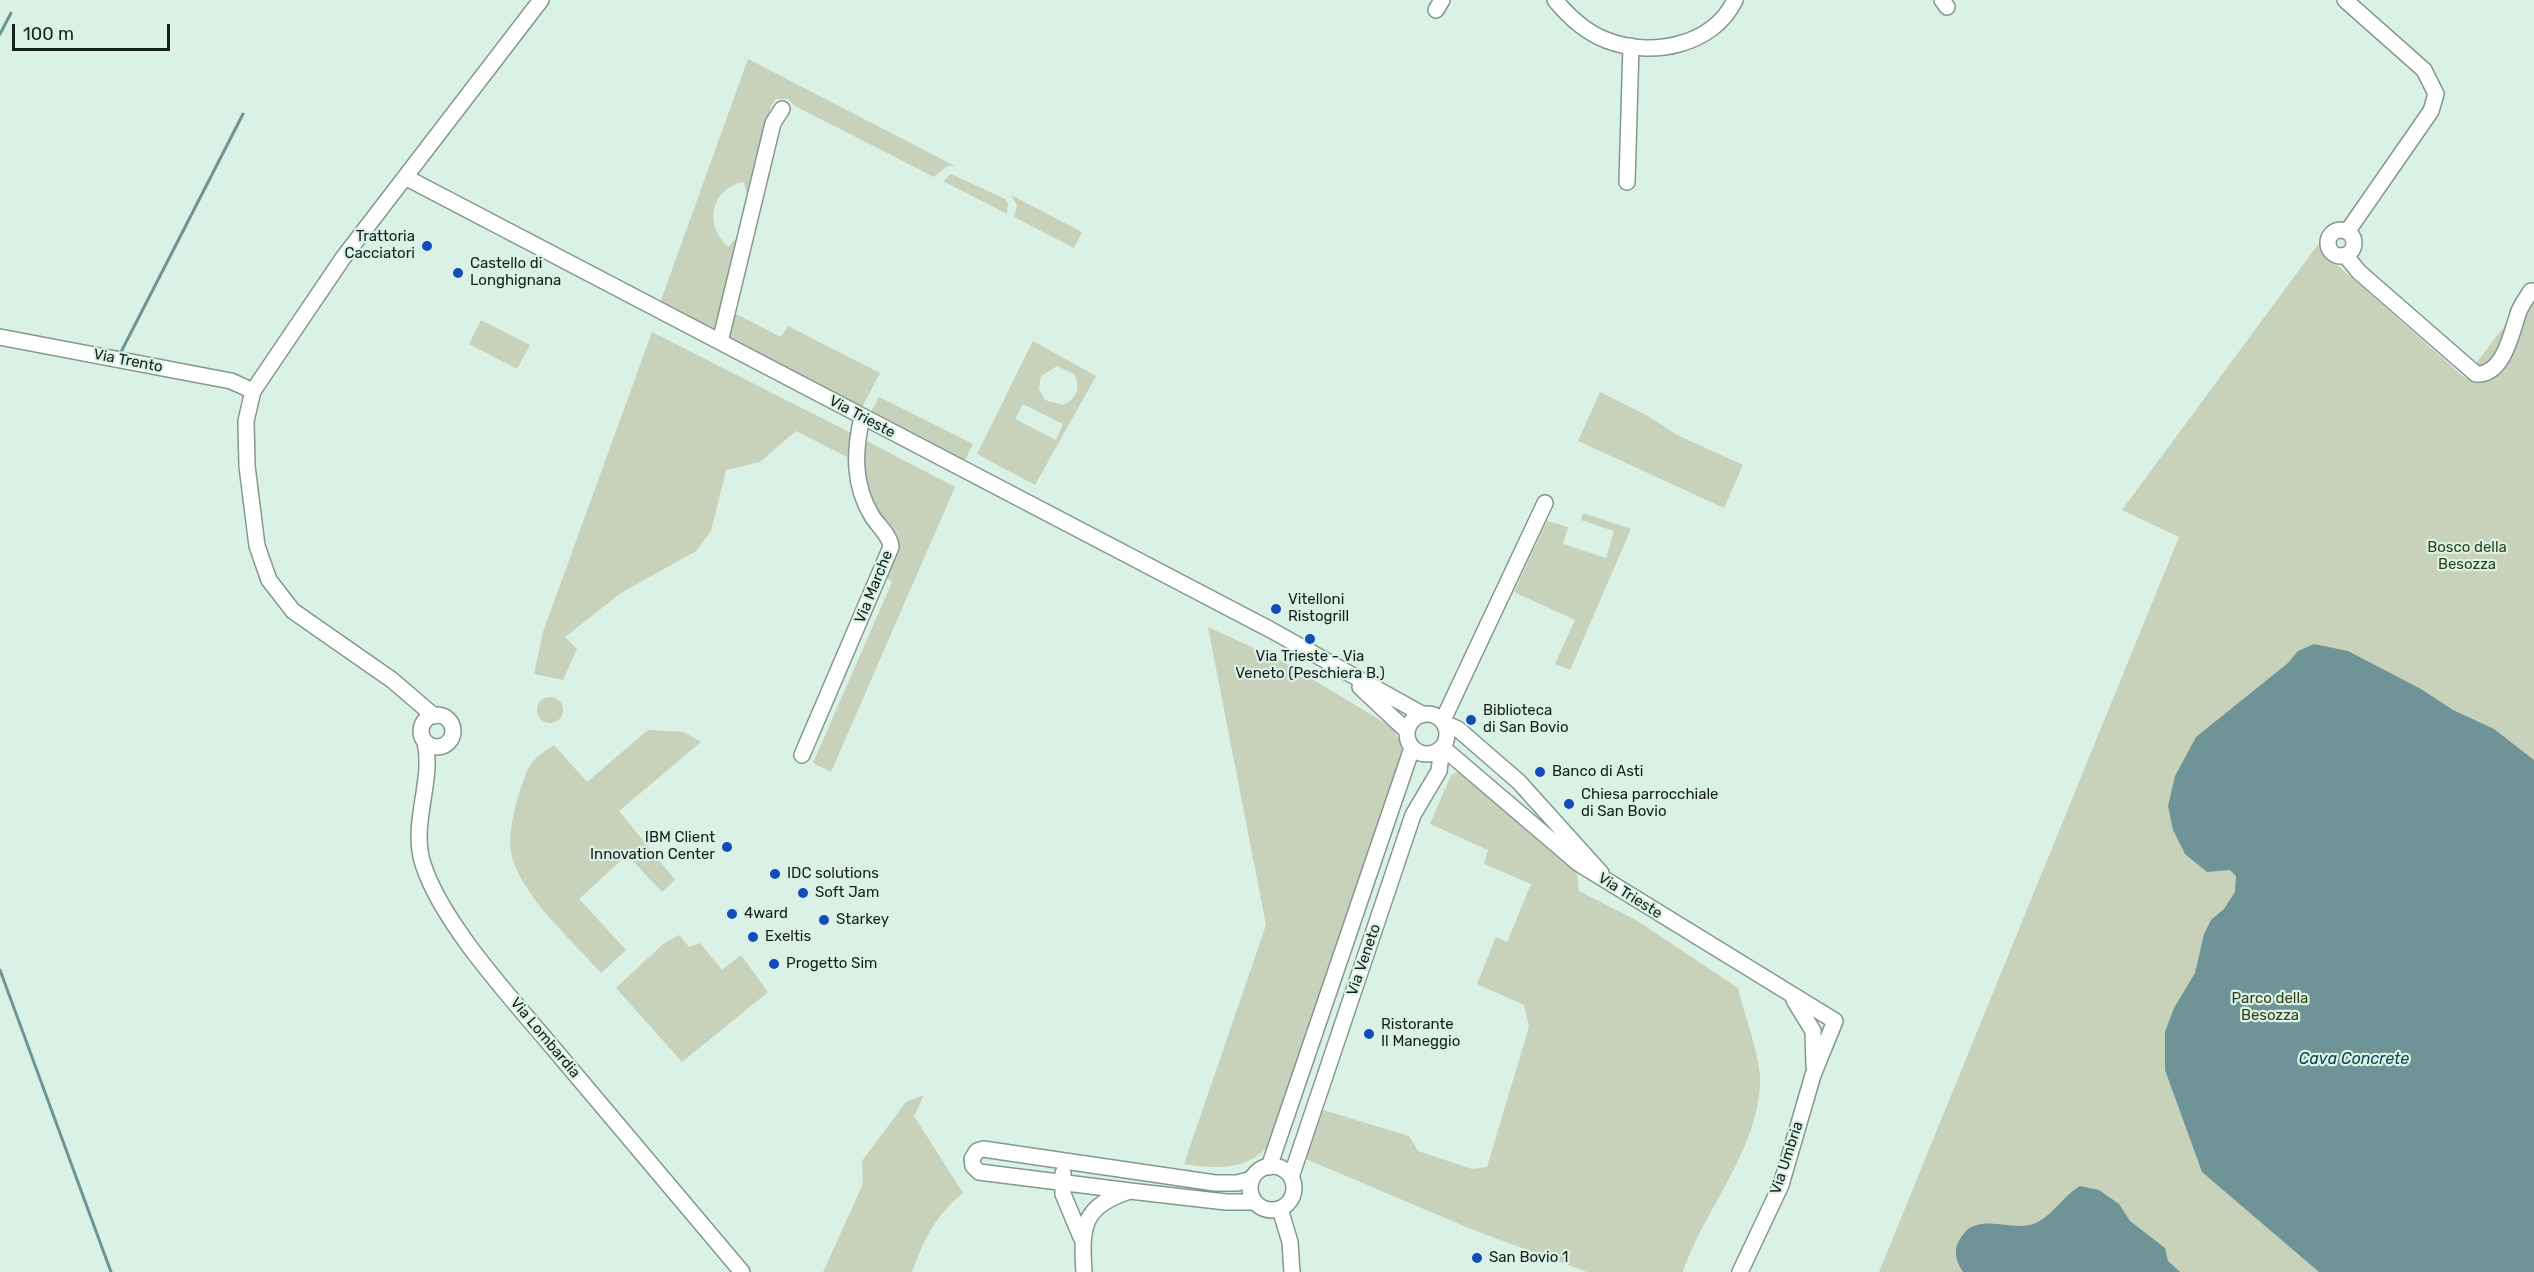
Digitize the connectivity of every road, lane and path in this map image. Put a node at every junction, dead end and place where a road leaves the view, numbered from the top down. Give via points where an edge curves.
1 (541, 0) edge
2 (1555, 0) edge
3 (1735, 0) edge
4 (2345, 0) edge
5 (1631, 46) junction
6 (782, 109) dead end
7 (405, 177) junction
8 (1627, 182) dead end
9 (2347, 232) junction
10 (2345, 255) junction
11 (2531, 291) dead end
12 (0, 337) edge
13 (720, 342) junction
14 (253, 391) junction
15 (862, 417) junction
16 (1545, 503) dead end
17 (1319, 656) junction
18 (1422, 714) junction
19 (430, 718) junction
20 (1444, 722) junction
21 (1407, 731) junction
22 (425, 742) junction
23 (440, 747) junction
24 (1442, 747) junction
25 (1412, 748) junction
26 (802, 756) dead end
27 (425, 773) junction
28 (1609, 882) junction
29 (1788, 993) junction
30 (1835, 1021) joint
31 (1813, 1075) junction
32 (1069, 1162) junction
33 (1269, 1167) junction
34 (1291, 1177) junction
35 (1252, 1179) junction
36 (1062, 1182) junction
37 (1130, 1191) junction
38 (1254, 1202) junction
39 (1280, 1209) junction
40 (1081, 1237) junction
41 (742, 1272) edge
42 (1084, 1272) edge
43 (1292, 1272) edge
44 (1740, 1272) edge

1 - 7 street
2 - 5 street via 1582,27 1605,40
3 - 5 street via 1719,24 1704,35 1661,46
4 - 9 street via 2424,70 2436,94 2431,111
5 - 8 street
6 - 13 street via 773,123
7 - 13 street, Via Trieste
7 - 14 street via 321,289
9 - 10 street via 2353,242
9 - 10 street via 2337,231 2328,242 2332,252
10 - 11 street via 2359,272 2476,374 2486,372 2501,357
12 - 14 street, Via Trento via 231,381
13 - 15 street, Via Trieste
14 - 19 street via 246,421 247,466 257,546 270,580 293,612 392,680
15 - 17 street, Via Trieste
15 - 26 street, Via Marche via 856,452 859,485 891,547
16 - 20 street
17 - 18 street
17 - 21 street via 1371,696
18 - 20 street via 1432,714
18 - 21 street via 1412,720
19 - 22 street, Via Lombardia via 421,732
19 - 23 street, Via Lombardia via 446,718 453,730 450,741
20 - 24 street via 1448,736
20 - 28 street via 1458,729 1519,782
21 - 25 street
22 - 23 street
22 - 27 street, Via Lombardia
23 - 27 street, Via Lombardia
24 - 25 street via 1428,754
24 - 28 street, Via Trieste via 1578,863
24 - 34 street, Via Veneto via 1439,771 1413,815
25 - 33 street, Via Veneto
27 - 41 street, Via Lombardia via 420,853 447,913 516,1004
28 - 29 street, Via Trieste
29 - 30 street, Via Trieste
29 - 31 street, Via Umbria via 1813,1031
30 - 31 street, Via Umbria
31 - 44 street, Via Umbria via 1781,1185
32 - 35 street via 1215,1183 1237,1184
32 - 36 street
32 - 36 street via 983,1149 972,1159 979,1172
33 - 34 street via 1284,1170
33 - 35 street
34 - 39 street via 1292,1198
35 - 38 street
36 - 37 street
36 - 40 street
37 - 38 street via 1217,1202
37 - 40 street via 1096,1209
38 - 39 street via 1269,1210
39 - 43 street via 1290,1242
40 - 42 street

